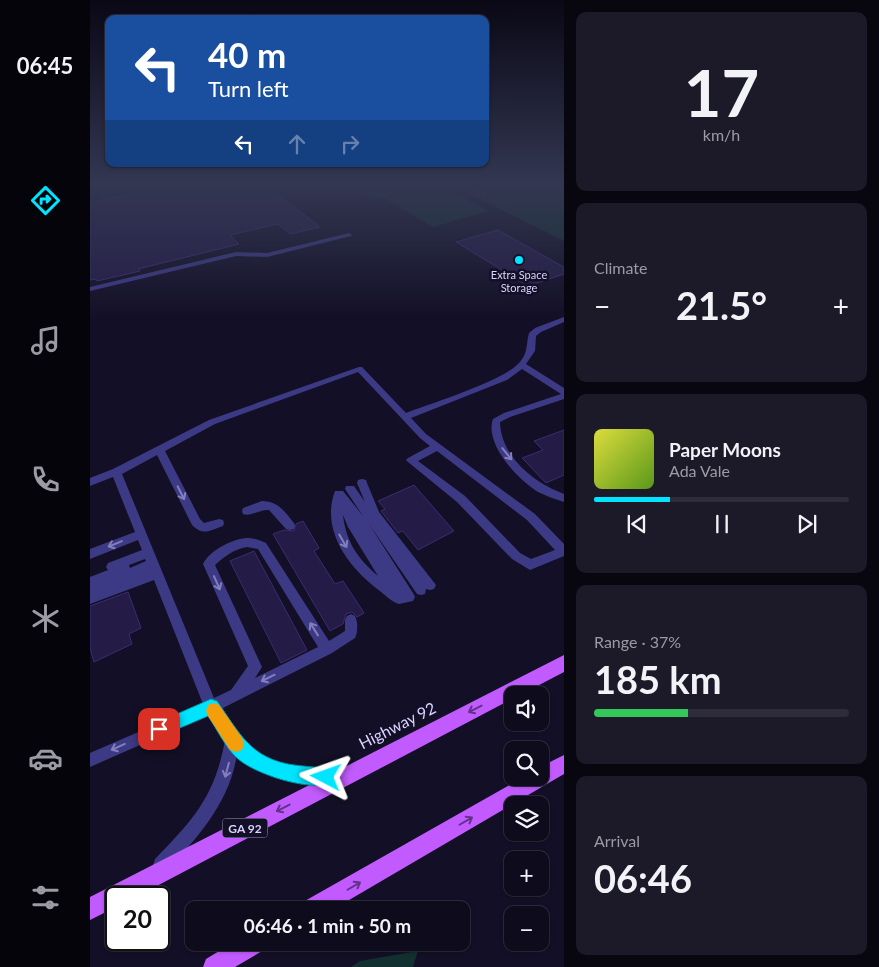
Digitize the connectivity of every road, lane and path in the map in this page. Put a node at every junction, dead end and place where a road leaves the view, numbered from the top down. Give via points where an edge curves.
1 (349, 234) dead end
2 (90, 289) edge
3 (564, 320) edge
4 (522, 365) junction
5 (564, 394) edge
6 (405, 417) junction
7 (437, 447) junction
8 (159, 449) junction
9 (116, 472) junction
10 (90, 482) edge
11 (362, 483) dead end
12 (350, 489) dead end
13 (564, 498) edge
14 (247, 511) dead end
15 (219, 523) dead end
16 (290, 526) dead end
17 (141, 534) junction
18 (564, 551) edge
19 (90, 554) edge
20 (152, 562) junction
21 (90, 576) edge
22 (90, 582) edge
23 (90, 591) edge
24 (404, 598) joint
25 (90, 599) edge
26 (351, 620) dead end
27 (327, 649) junction
28 (564, 663) edge
29 (236, 694) junction
30 (211, 707) junction
31 (232, 738) junction
32 (90, 760) edge
33 (560, 769) edge
34 (342, 778) junction
35 (148, 879) junction
36 (327, 901) edge
37 (90, 909) edge
38 (241, 951) edge
39 (214, 967) edge

1 - 2 lane via 267,254 236,254
3 - 4 lane via 532,335 531,351
4 - 5 lane
4 - 6 lane via 504,378
5 -> 13 lane via 507,415 496,421 494,430 498,443 533,483
6 - 7 lane
6 - 8 lane via 359,369 212,422
7 - 18 lane via 531,517
7 - 18 lane via 411,460 461,498 516,556 530,564
8 - 9 lane
8 -> 15 lane via 196,522 202,528
9 - 10 lane
9 - 17 lane
11 - 12 lane via 376,514 426,587
14 - 16 lane via 264,504 274,506
17 -> 19 lane
17 - 20 lane
20 - 21 lane
20 - 22 lane
20 - 23 lane
20 - 25 lane
20 - 30 lane
24 -> 24 lane via 352,524 339,494 336,516 339,535 362,572
26 - 27 lane via 351,634
27 -> 29 lane
27 -> 29 lane via 262,546 253,541 221,552 208,564 256,667
28 -> 34 main road, Highway 92 / GA 92
29 - 30 lane
30 - 31 lane
30 -> 32 lane
31 - 34 lane via 256,762 273,769 292,774
31 -> 35 lane via 226,776 206,814
36 -> 33 main road
34 -> 35 main road, Highway 92 / GA 92
35 - 37 main road, Highway 92 / GA 92
38 - 39 main road

